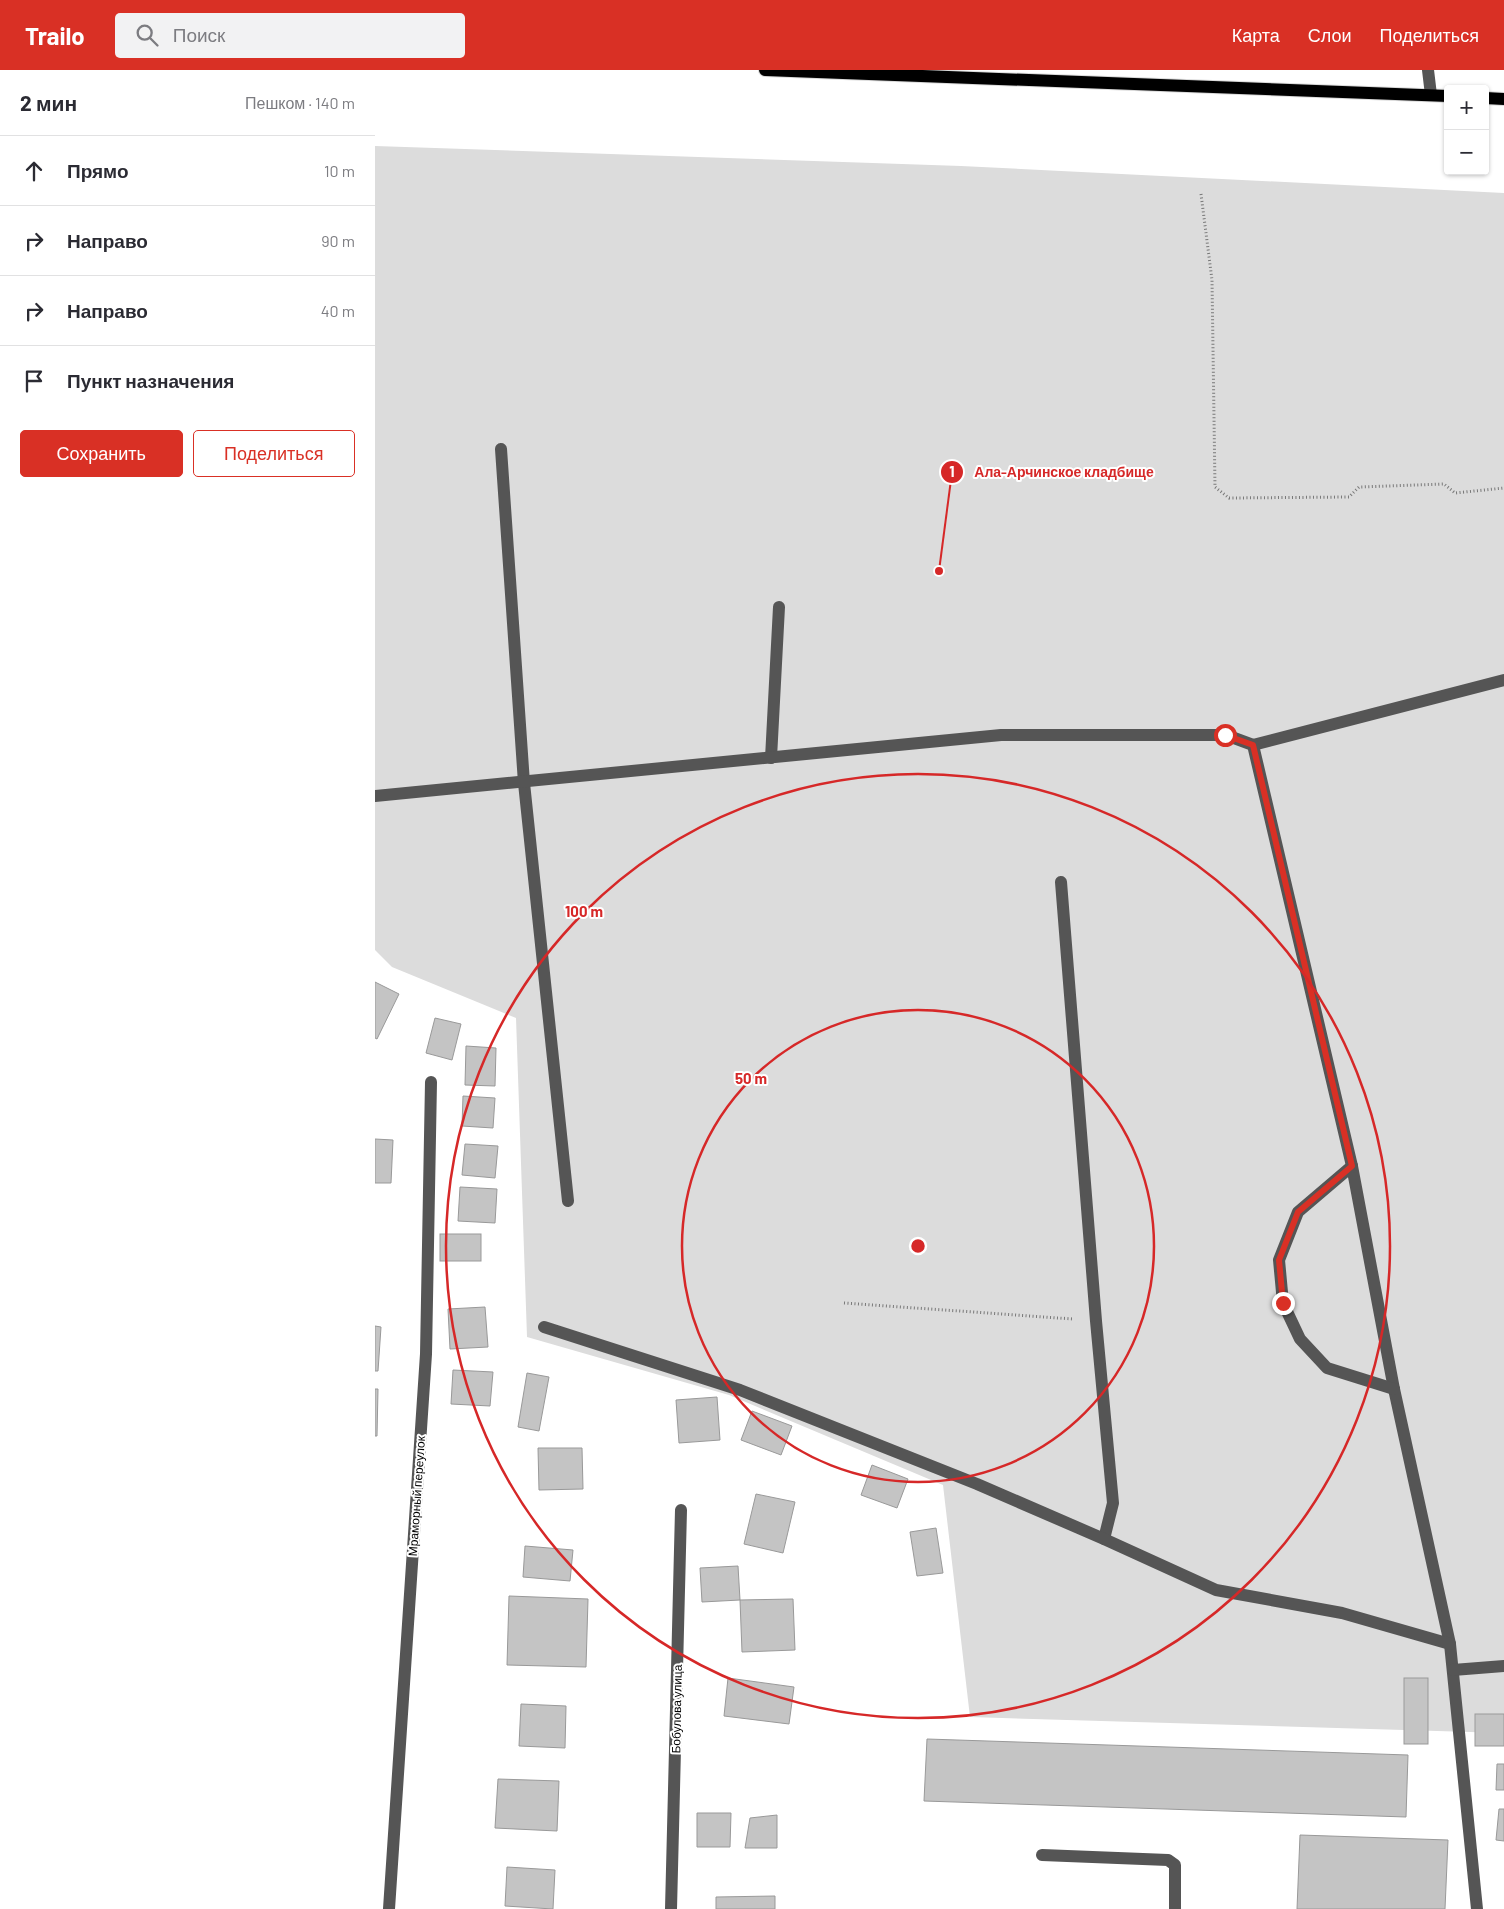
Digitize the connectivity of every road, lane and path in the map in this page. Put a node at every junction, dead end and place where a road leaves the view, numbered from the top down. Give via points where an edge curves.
1 (765, 70) edge
2 (1429, 70) edge
3 (1431, 94) junction
4 (1444, 96) edge
5 (1489, 98) edge
6 (1504, 99) edge
7 (1201, 194) dead end
8 (501, 449) dead end
9 (1504, 488) edge
10 (779, 607) dead end
11 (1504, 680) edge
12 (1253, 745) junction
13 (771, 758) junction
14 (524, 782) junction
15 (375, 796) edge
16 (1061, 882) dead end
17 (431, 1082) dead end
18 (1352, 1166) junction
19 (567, 1201) dead end
20 (844, 1303) dead end
21 (1096, 1321) junction
22 (544, 1327) dead end
23 (1394, 1389) junction
24 (681, 1510) dead end
25 (1104, 1539) junction
26 (1451, 1644) junction
27 (1504, 1666) edge
28 (1453, 1670) junction
29 (1042, 1855) dead end
30 (389, 1909) edge
31 (671, 1909) edge
32 (1175, 1909) edge
33 (1477, 1909) edge

1 - 3 main road
2 - 3 street
3 - 4 main road
5 - 6 main road
7 - 9 path via 1212,280 1215,486 1229,498 1349,497 1359,486 1444,484 1455,493
8 - 14 street
10 - 13 street
11 - 12 street
12 - 13 street via 1225,735 1001,735
12 - 18 street
13 - 14 street
14 - 15 street
14 - 19 street
16 - 21 street
17 - 30 street, Мраморный переулок via 425,1354
18 - 23 street
18 - 23 street via 1298,1212 1279,1260 1283,1303 1300,1339 1327,1368
20 - 21 path
21 - 25 street via 1113,1503
22 - 25 street via 740,1390 977,1484
23 - 26 street
24 - 31 street, Бобулова улица
25 - 26 street via 1216,1590 1342,1613
26 - 28 street
27 - 28 street
28 - 33 street
29 - 32 street via 1168,1860 1175,1864

